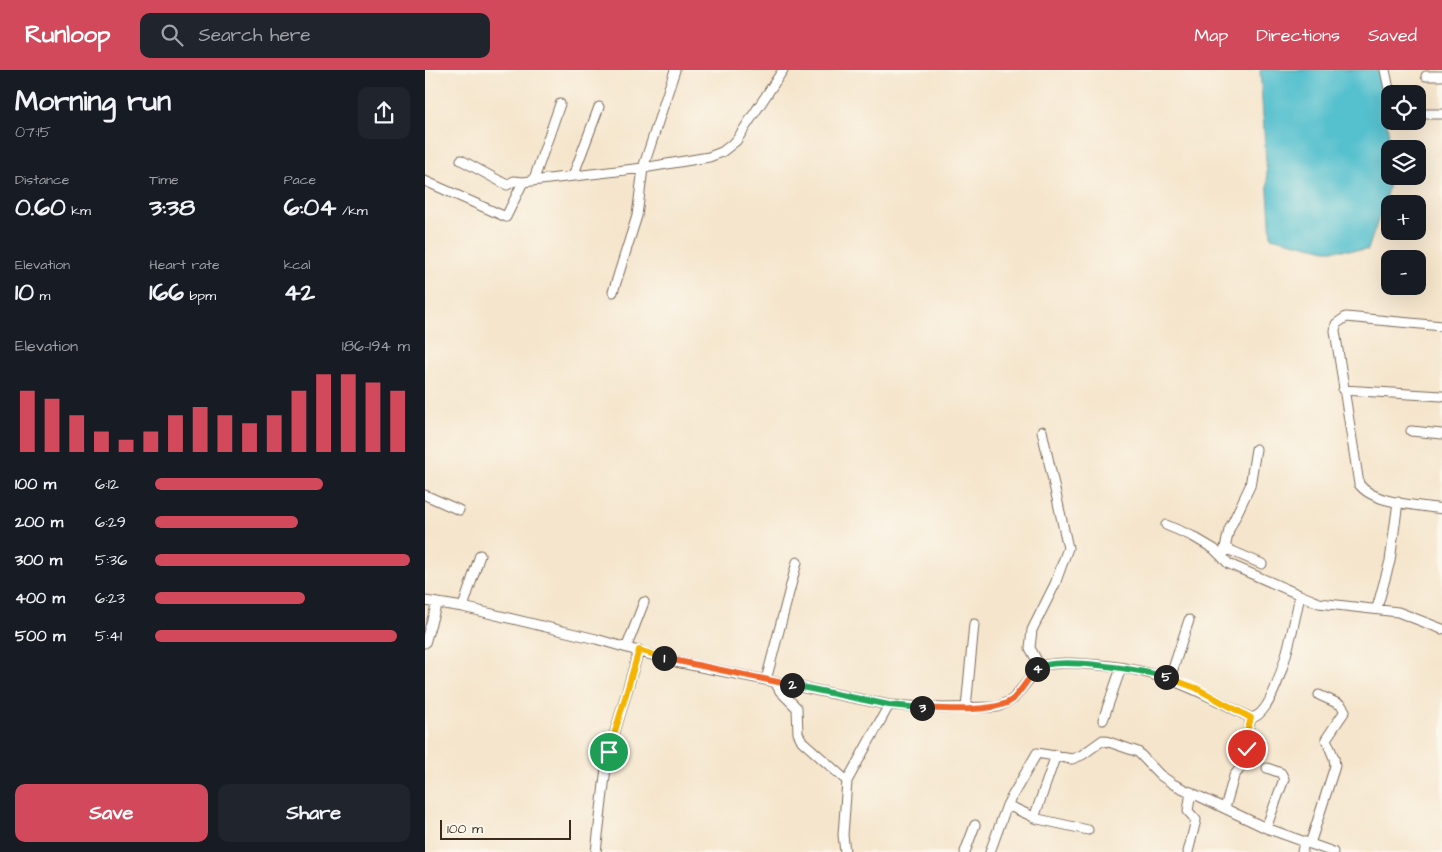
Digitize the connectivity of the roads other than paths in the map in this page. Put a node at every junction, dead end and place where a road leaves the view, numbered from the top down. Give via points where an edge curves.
1 (675, 70) edge
2 (783, 70) edge
3 (1385, 70) edge
4 (1426, 76) dead end
5 (1442, 76) edge
6 (1388, 85) edge
7 (560, 104) dead end
8 (599, 107) dead end
9 (1426, 114) edge
10 (1442, 114) edge
11 (461, 160) dead end
12 (643, 168) junction
13 (573, 176) junction
14 (534, 179) junction
15 (425, 181) edge
16 (523, 182) junction
17 (613, 292) dead end
18 (1442, 326) edge
19 (1343, 390) junction
20 (1442, 396) edge
21 (1042, 431) dead end
22 (1411, 431) dead end
23 (1442, 434) edge
24 (1256, 449) dead end
25 (425, 495) edge
26 (1398, 502) junction
27 (1442, 509) edge
28 (459, 510) dead end
29 (1166, 526) dead end
30 (1225, 548) junction
31 (480, 555) dead end
32 (1223, 557) junction
33 (797, 562) dead end
34 (1262, 564) dead end
35 (1300, 595) junction
36 (425, 602) edge
37 (644, 602) dead end
38 (437, 603) junction
39 (463, 607) junction
40 (1377, 608) junction
41 (1189, 620) dead end
42 (974, 624) dead end
43 (1442, 629) edge
44 (425, 643) edge
45 (627, 646) junction
46 (639, 650) junction
47 (1040, 666) junction
48 (1121, 668) junction
49 (1170, 678) junction
50 (771, 681) junction
51 (1319, 695) dead end
52 (889, 705) junction
53 (966, 708) junction
54 (1251, 718) junction
55 (1103, 720) dead end
56 (1056, 755) junction
57 (1267, 768) dead end
58 (847, 780) junction
59 (1191, 792) junction
60 (1007, 805) junction
61 (1225, 808) junction
62 (1035, 818) junction
63 (975, 825) dead end
64 (1266, 828) junction
65 (1089, 830) dead end
66 (1307, 843) junction
67 (596, 852) edge
68 (845, 852) edge
69 (965, 852) edge
70 (990, 852) edge
71 (1188, 852) edge
72 (1301, 852) edge
73 (1333, 852) edge

1 - 12 street
2 - 12 street via 737,141 729,147 709,157
3 - 6 street
4 - 5 street
7 - 14 street
8 - 13 street
9 - 10 street
11 - 16 street via 507,184 514,180
12 - 13 street
12 - 17 street via 637,216
13 - 14 street
14 - 16 street
15 - 16 street via 503,217 508,215
18 - 19 street via 1340,319 1335,331
19 - 20 street
19 - 26 street via 1359,484 1370,495
21 - 47 street via 1068,548 1055,584 1031,630 1031,648
22 - 23 street
24 - 30 street via 1250,486 1231,525
25 - 28 street
26 - 27 street
26 - 40 street via 1390,561
29 - 32 street via 1192,536
30 - 32 street
30 - 34 street
31 - 39 street
32 - 35 street via 1229,564
33 - 50 street
35 - 40 street via 1319,603
35 - 54 street via 1277,684 1265,711
36 - 38 street
37 - 45 street
38 - 39 street
38 - 44 street
39 - 45 street
40 - 43 street via 1398,612
41 - 49 street
42 - 53 street
45 - 46 street
46 - 50 street via 676,662
46 - 67 street via 607,759
47 - 48 street via 1065,663
47 - 53 street via 1006,704
48 - 49 street
48 - 55 street
49 - 54 street via 1196,688
50 - 52 street
50 - 58 street via 797,708 798,733 802,741
51 - 66 street via 1341,705 1345,711 1326,739 1335,766
52 - 53 street
52 - 58 street
54 - 61 street via 1245,742 1248,758 1234,776
56 - 59 street via 1078,758 1099,741 1107,741 1138,752 1166,780
56 - 60 street via 1037,754
56 - 62 street
57 - 64 street via 1281,773 1284,779
58 - 68 street
59 - 61 street
59 - 71 street via 1188,811 1197,820
60 - 62 street
60 - 70 street
61 - 64 street
62 - 65 street
63 - 69 street
64 - 66 street
66 - 72 street
66 - 73 street

